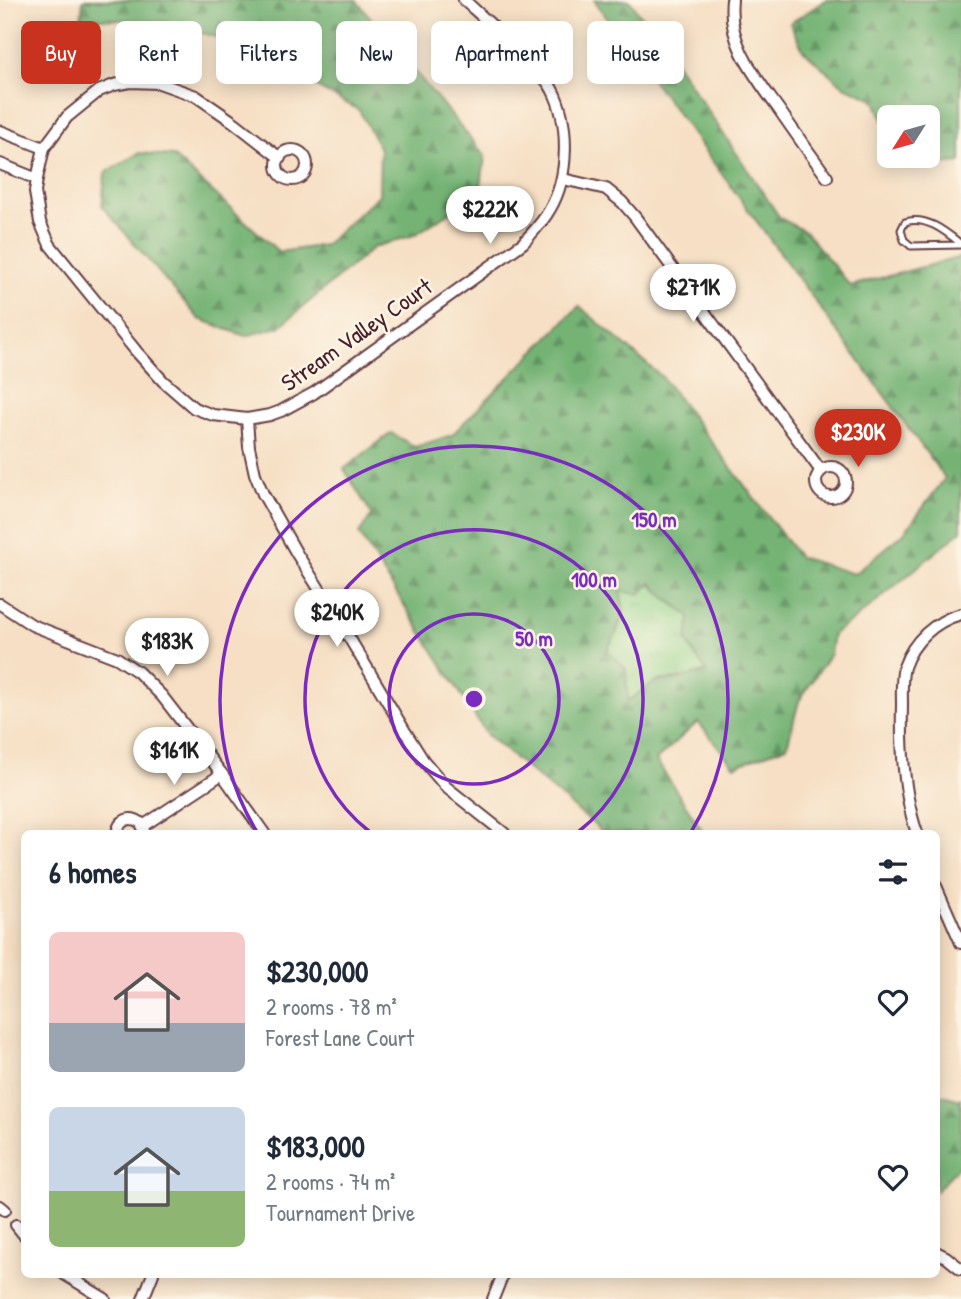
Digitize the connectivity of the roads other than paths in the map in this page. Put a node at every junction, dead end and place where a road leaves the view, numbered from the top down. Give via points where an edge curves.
1 (464, 0) edge
2 (732, 0) edge
3 (0, 131) edge
4 (44, 148) junction
5 (280, 158) dead end
6 (0, 164) edge
7 (827, 177) dead end
8 (563, 178) junction
9 (37, 179) junction
10 (961, 244) edge
11 (247, 419) junction
12 (821, 471) dead end
13 (0, 604) edge
14 (961, 614) edge
15 (222, 774) junction
16 (144, 829) edge
17 (118, 830) edge
18 (262, 830) edge
19 (500, 830) edge
20 (916, 830) edge
21 (940, 895) edge
22 (961, 943) edge
23 (16, 1225) dead end
24 (21, 1231) edge
25 (940, 1254) edge
26 (961, 1269) edge
27 (71, 1278) edge
28 (151, 1278) edge
29 (502, 1278) edge
30 (105, 1299) edge
31 (143, 1299) edge
32 (494, 1299) edge

1 - 8 street, Stream Valley Court via 551,88 565,137
2 - 7 street via 737,44 747,65
3 - 4 street
4 - 5 street, Stream Valley Court via 66,117 99,91 140,82 159,83 196,96
4 - 9 street, Stream Valley Court
6 - 9 street
8 - 11 street, Stream Valley Court via 552,207 523,243 314,393 281,411
8 - 12 street via 606,189 622,202
9 - 11 street, Stream Valley Court via 40,222 50,245 136,351 194,408
10 - 10 lane via 911,246 901,230 913,219 943,230
11 - 19 street via 249,447 263,494 406,733 446,787
13 - 15 street via 32,625 117,658 138,672
14 - 20 street via 937,624 916,643 904,668 901,718 907,796
15 - 16 street
15 - 18 street
16 - 17 street via 135,820 126,820
21 - 22 street
23 - 24 street
25 - 26 street
27 - 30 street
28 - 31 street
29 - 32 street

